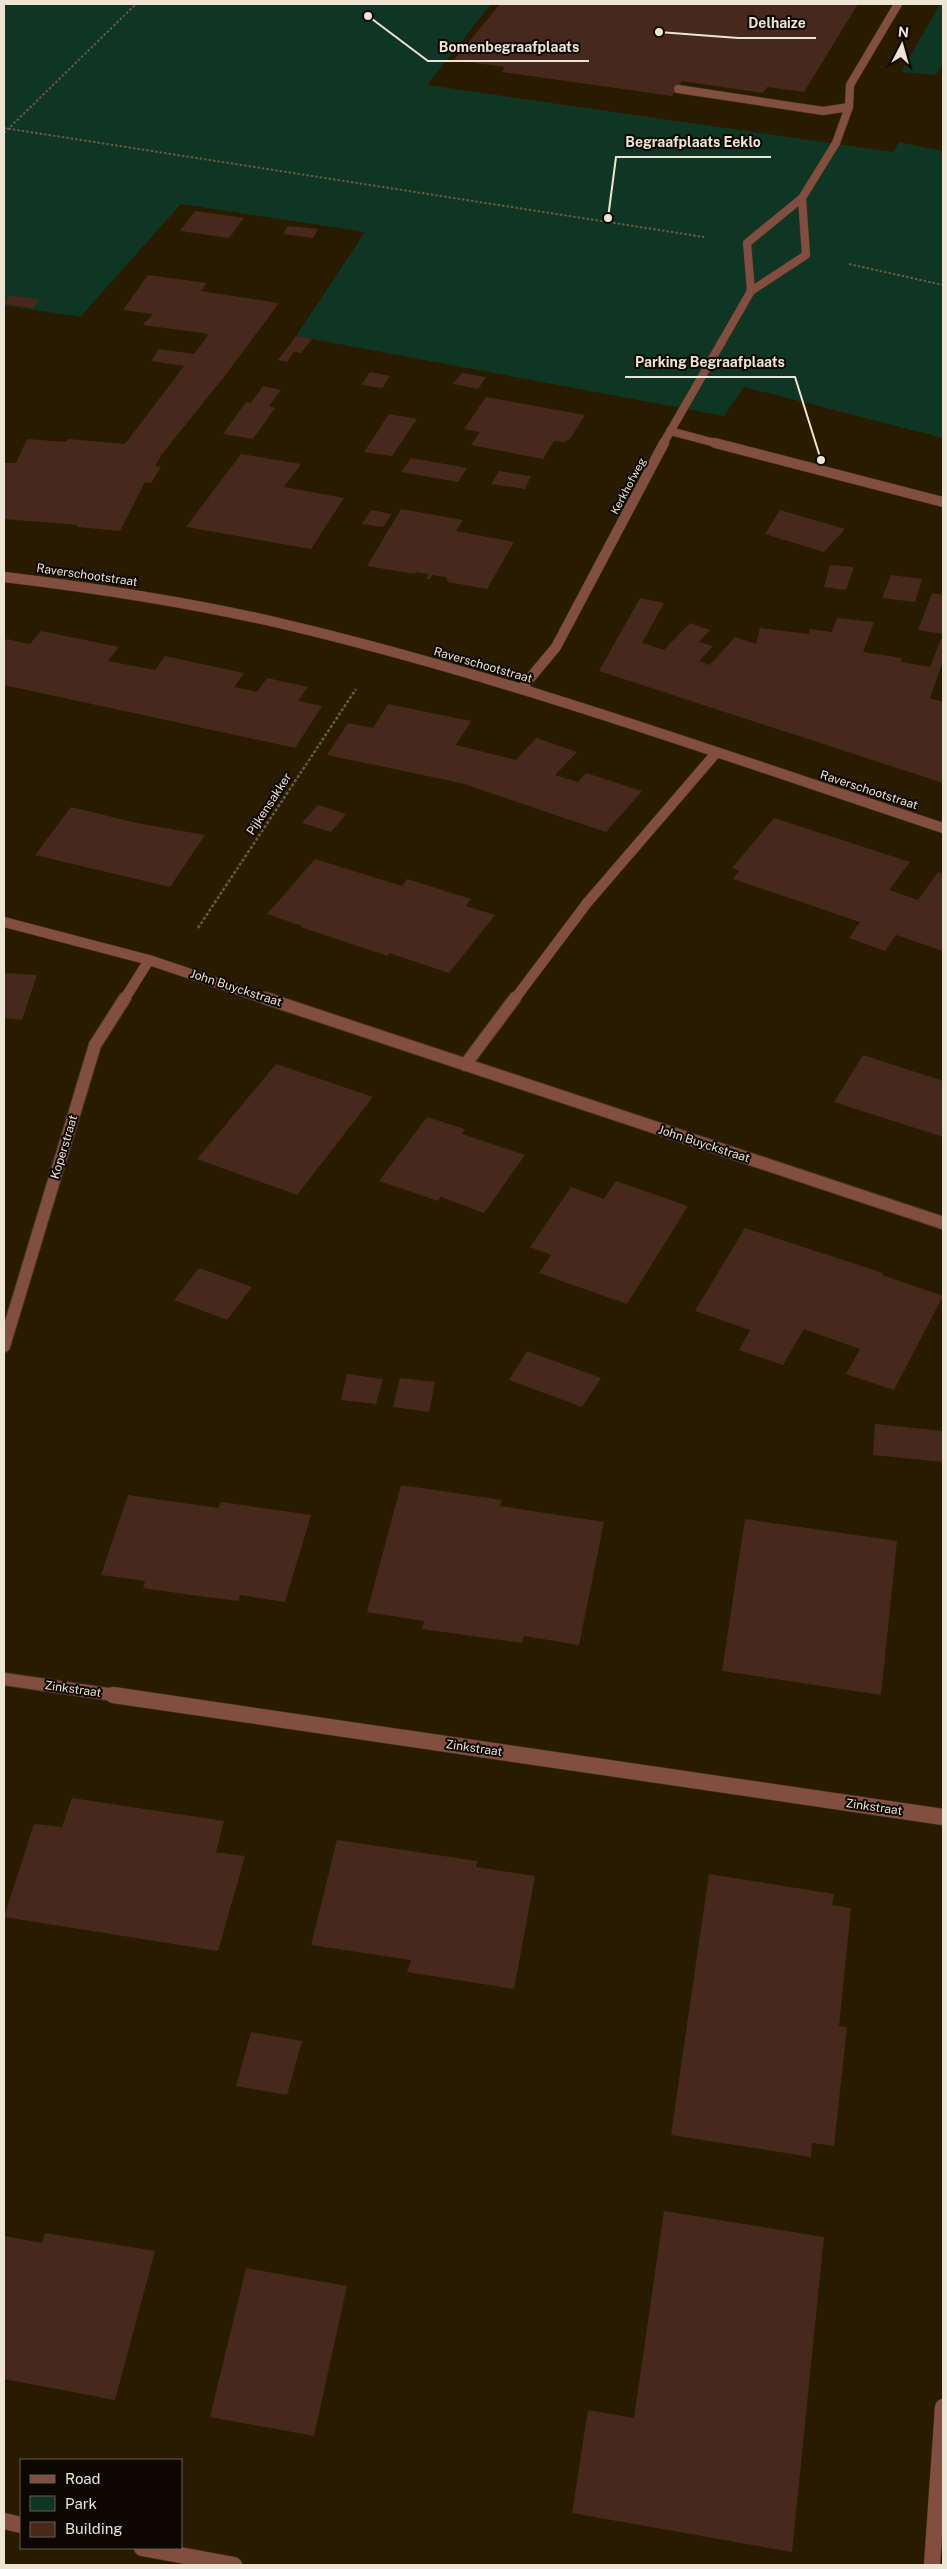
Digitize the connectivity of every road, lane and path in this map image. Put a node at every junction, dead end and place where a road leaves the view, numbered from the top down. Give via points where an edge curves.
1 (136, 4) edge
2 (898, 4) edge
3 (678, 89) dead end
4 (849, 107) junction
5 (4, 128) edge
6 (8, 129) junction
7 (4, 132) edge
8 (802, 198) junction
9 (747, 243) junction
10 (806, 255) junction
11 (943, 285) edge
12 (751, 290) junction
13 (670, 431) junction
14 (943, 502) edge
15 (4, 577) edge
16 (382, 649) junction
17 (521, 688) junction
18 (716, 753) junction
19 (943, 828) edge
20 (4, 922) edge
21 (149, 960) junction
22 (169, 966) junction
23 (465, 1065) junction
24 (943, 1223) edge
25 (4, 1346) edge
26 (4, 1679) edge
27 (943, 1817) edge
28 (943, 2407) edge
29 (4, 2521) edge
30 (20, 2525) edge
31 (147, 2549) edge
32 (234, 2565) edge
33 (932, 2565) edge

1 - 6 path
2 - 4 street via 850,85
3 - 4 street via 823,111
4 - 8 street via 836,143
5 - 6 path
6 - 7 path
6 - 9 path
8 - 9 street
8 - 10 street
9 - 12 street
10 - 11 path
10 - 12 street
12 - 13 street, Kerkhofweg
13 - 14 street
13 - 17 street, Kerkhofweg via 556,647
15 - 16 street, Raverschootstraat via 115,590 196,605
16 - 17 street, Raverschootstraat
16 - 22 path, Pijkensakker
17 - 18 street, Raverschootstraat
18 - 19 street, Raverschootstraat
18 - 23 street via 587,903
20 - 21 street, John Buyckstraat
21 - 22 street, John Buyckstraat
21 - 25 street, Koperstraat via 95,1045
22 - 23 street, John Buyckstraat
23 - 24 street, John Buyckstraat
26 - 27 street, Zinkstraat
28 - 33 street
29 - 30 street
31 - 32 street

